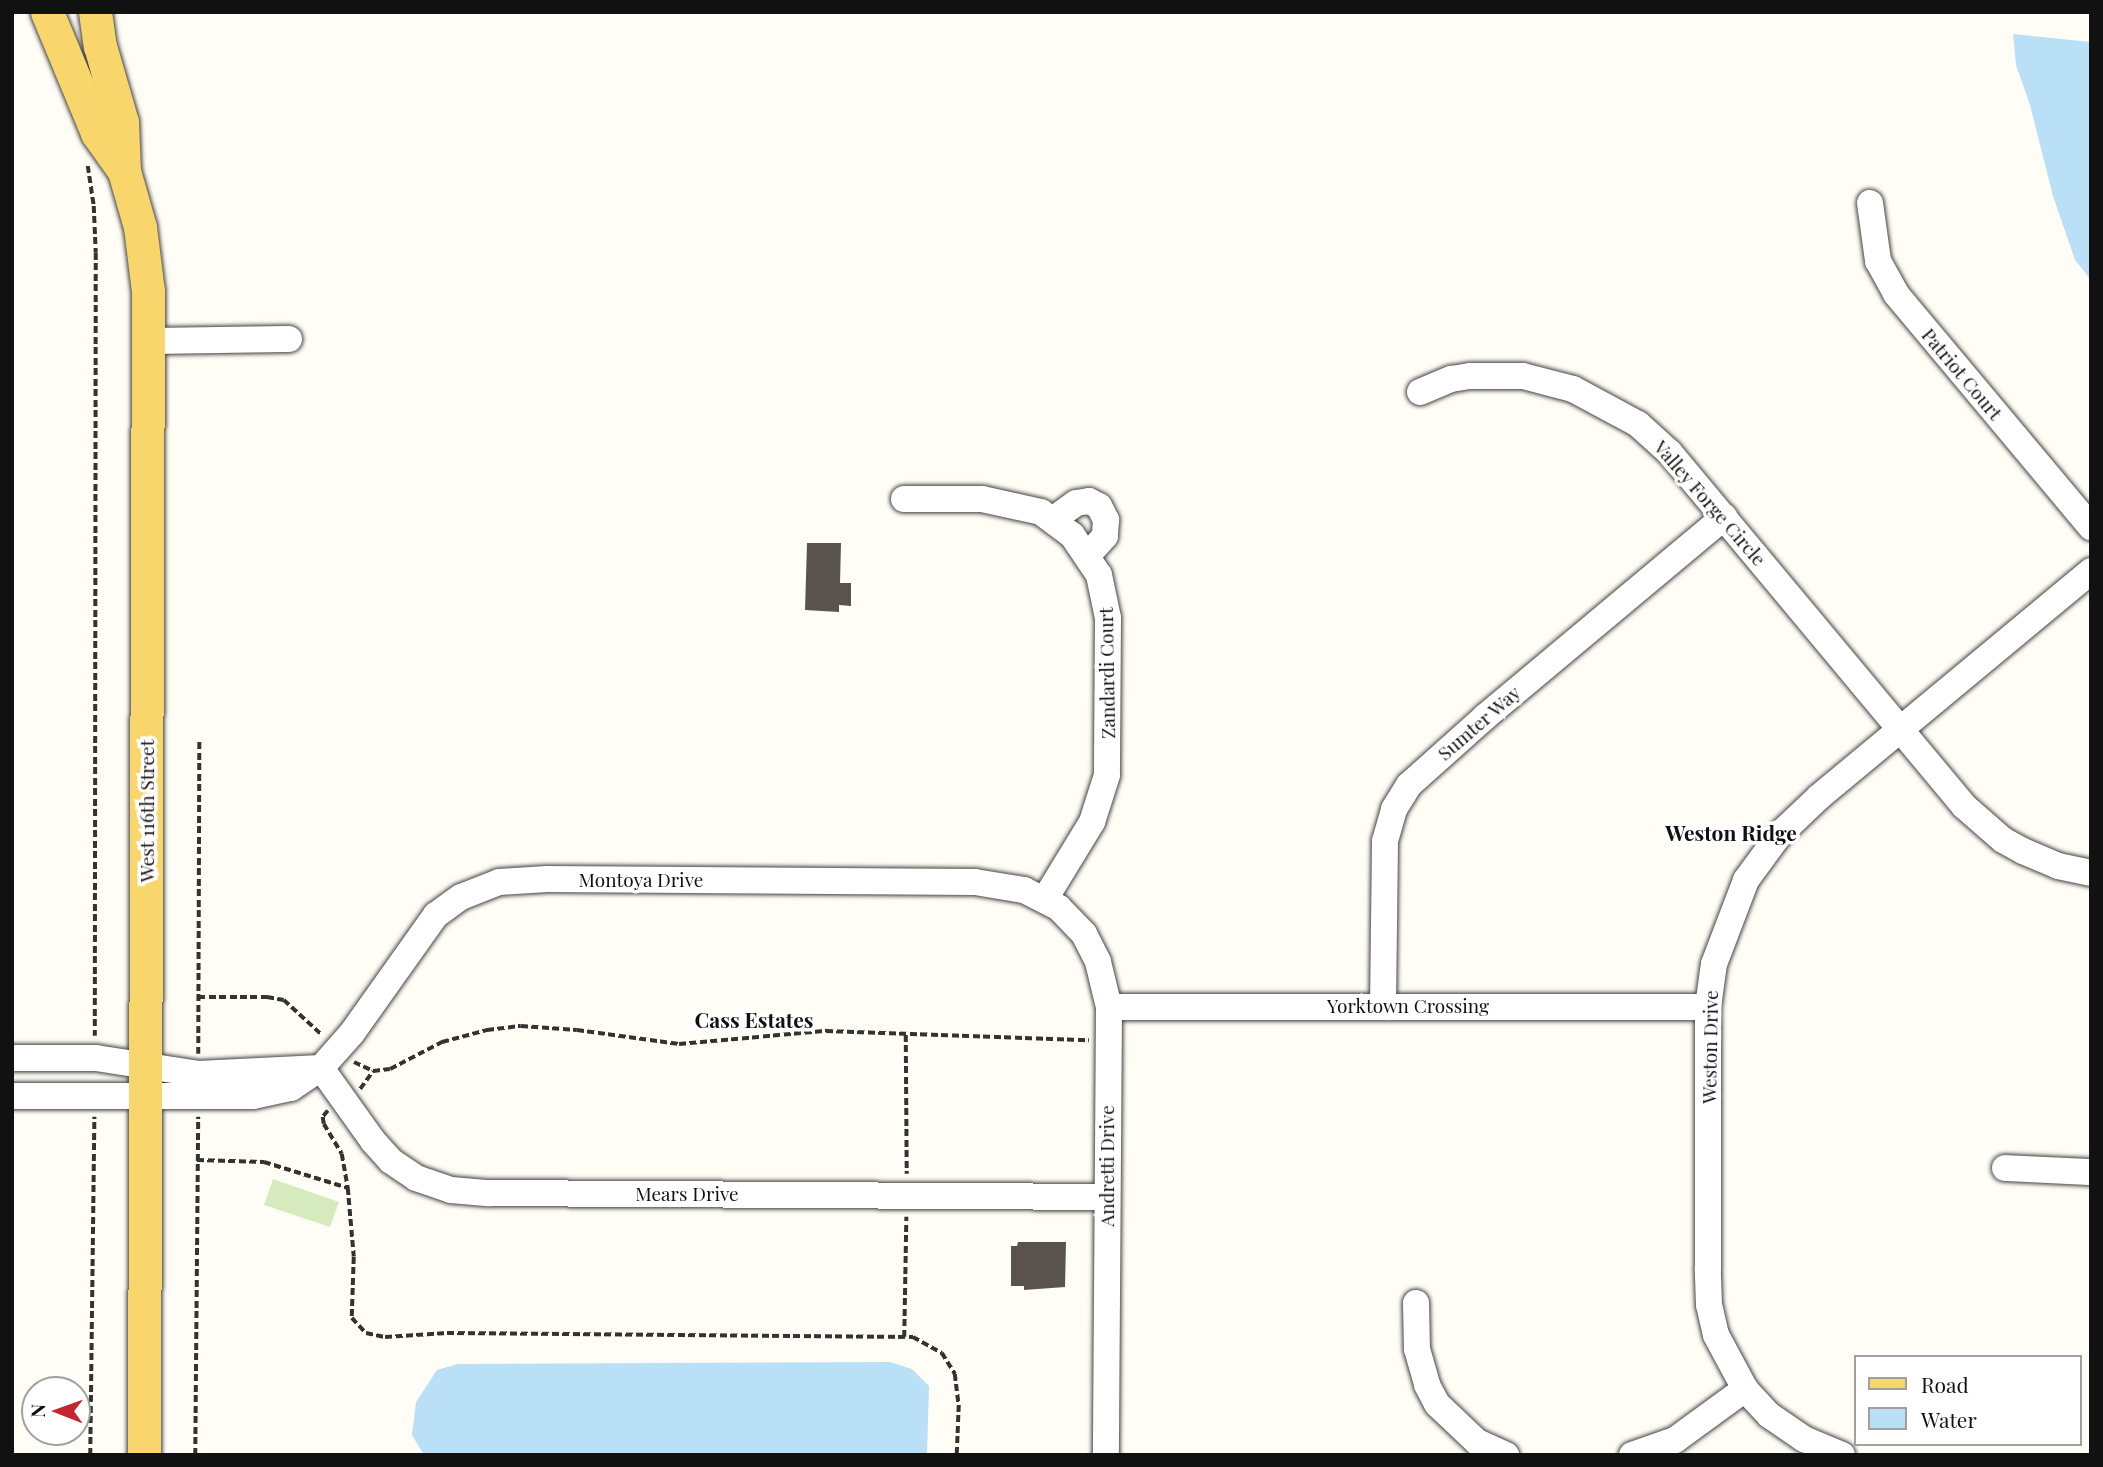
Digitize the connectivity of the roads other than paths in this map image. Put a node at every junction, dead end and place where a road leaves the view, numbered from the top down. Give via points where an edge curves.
1 (47, 12) edge
2 (95, 12) edge
3 (124, 171) junction
4 (1870, 203) dead end
5 (289, 339) dead end
6 (148, 341) junction
7 (1420, 392) dead end
8 (904, 499) dead end
9 (1724, 517) junction
10 (1054, 519) junction
11 (2091, 527) edge
12 (1088, 555) junction
13 (2091, 571) edge
14 (1902, 729) junction
15 (2091, 873) edge
16 (1045, 899) junction
17 (1383, 1006) junction
18 (1109, 1007) junction
19 (1708, 1007) junction
20 (12, 1058) edge
21 (329, 1059) junction
22 (145, 1082) junction
23 (12, 1096) edge
24 (2005, 1168) dead end
25 (2091, 1172) edge
26 (1107, 1197) junction
27 (1416, 1303) dead end
28 (1745, 1390) junction
29 (144, 1455) edge
30 (1106, 1455) edge
31 (1506, 1455) edge
32 (1632, 1455) edge
33 (1842, 1455) edge

1 - 3 main road, West 116th Street via 97,133
2 - 3 main road, West 116th Street via 96,33 122,122
3 - 6 main road, West 116th Street via 144,252
4 - 11 street, Patriot Court via 1878,261 1896,294
5 - 6 street
6 - 22 main road, West 116th Street
7 - 9 street, Valley Forge Circle via 1451,379 1487,374 1523,376 1573,389 1620,412 1655,437
8 - 10 street, Zandardi Court via 1001,501
9 - 14 street, Valley Forge Circle
9 - 17 street, Sumter Way via 1409,785 1394,809 1385,841
10 - 12 street, Zandardi Court
10 - 12 street via 1076,503 1089,501 1099,506 1106,520 1105,536
12 - 16 street, Zandardi Court via 1104,591 1108,618 1107,775 1092,822
13 - 14 street, Weston Drive
14 - 15 street, Valley Forge Circle via 1964,806 2003,839 2058,866
14 - 19 street, Weston Drive via 1798,816 1761,857 1727,925 1714,964
16 - 18 street, Andretti Drive via 1069,918 1090,945
16 - 21 street, Montoya Drive via 1009,885 975,882 499,882 461,897 436,915
17 - 18 street, Yorktown Crossing
17 - 19 street, Yorktown Crossing
18 - 26 street, Andretti Drive
19 - 28 street, Weston Drive via 1709,1296 1721,1348
20 - 22 street via 96,1058
21 - 22 street, Montoya Drive via 291,1088 267,1095
21 - 26 street, Mears Drive via 344,1100 373,1141 404,1171 426,1183 460,1191
22 - 23 street via 96,1097
22 - 29 main road, West 116th Street
24 - 25 street
26 - 30 street, Andretti Drive
27 - 31 street via 1417,1349 1437,1404 1477,1442
28 - 32 street via 1675,1440
28 - 33 street, Weston Drive via 1785,1428

